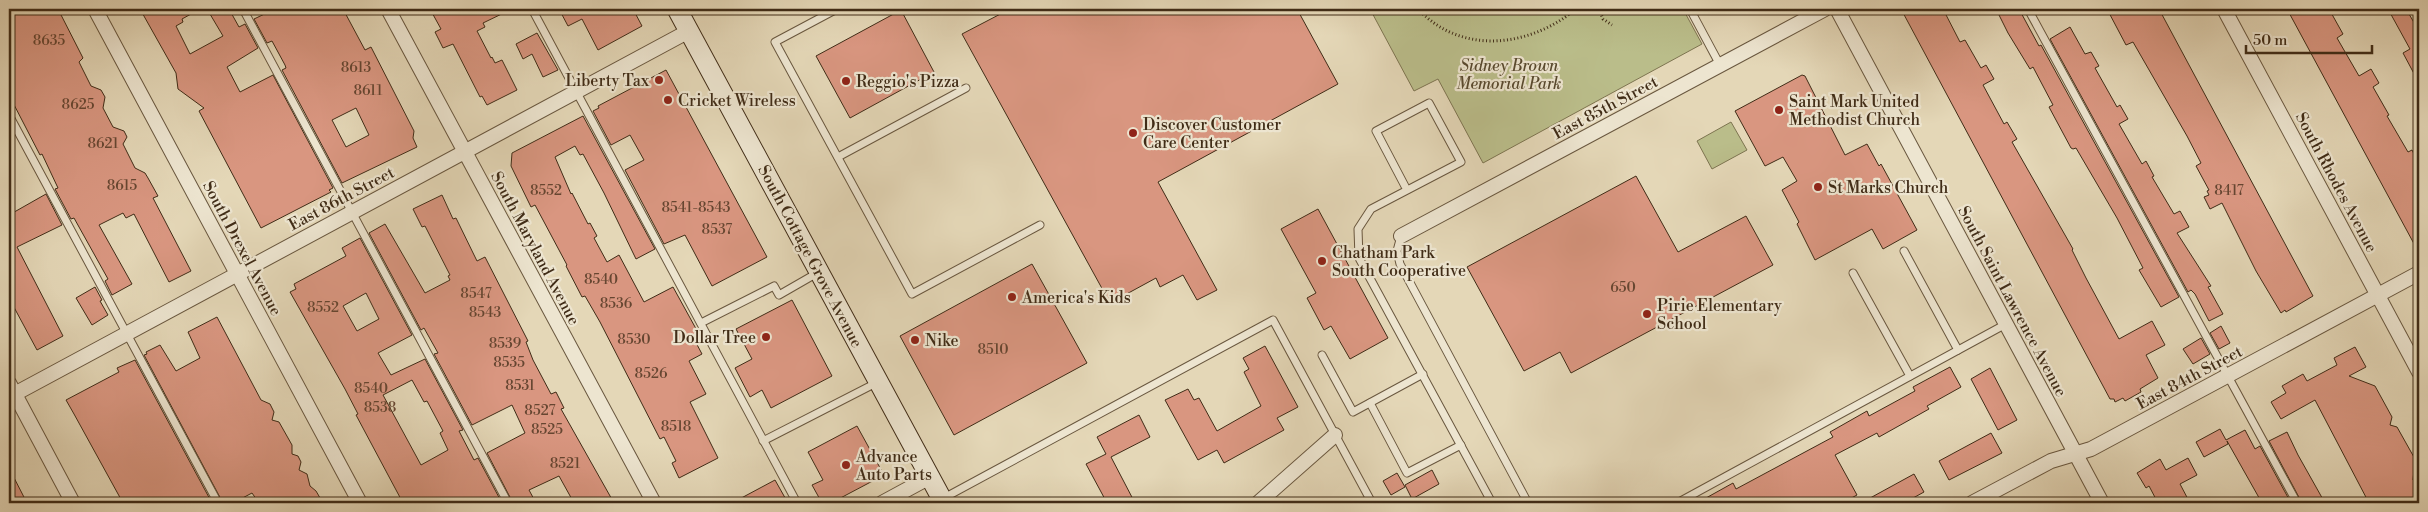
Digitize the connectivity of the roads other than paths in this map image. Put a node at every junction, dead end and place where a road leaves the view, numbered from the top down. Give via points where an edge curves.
1 (95, 9) edge
2 (243, 9) edge
3 (388, 9) edge
4 (532, 9) edge
5 (677, 9) edge
6 (837, 9) edge
7 (1690, 9) edge
8 (1826, 9) edge
9 (1837, 9) edge
10 (2028, 9) edge
11 (2224, 9) edge
12 (2416, 9) edge
13 (2419, 15) edge
14 (689, 30) junction
15 (1720, 65) junction
16 (966, 88) dead end
17 (576, 91) junction
18 (9, 115) edge
19 (465, 152) junction
20 (838, 158) junction
21 (1407, 190) junction
22 (352, 212) junction
23 (1040, 225) dead end
24 (1401, 236) joint
25 (1904, 251) dead end
26 (819, 272) junction
27 (1853, 273) dead end
28 (2419, 273) edge
29 (237, 274) junction
30 (2378, 295) junction
31 (700, 323) junction
32 (2006, 324) junction
33 (126, 334) junction
34 (1958, 350) junction
35 (1322, 355) dead end
36 (2419, 372) edge
37 (1423, 374) junction
38 (1910, 376) junction
39 (2227, 376) junction
40 (878, 382) junction
41 (11, 391) edge
42 (1370, 402) junction
43 (1335, 435) junction
44 (764, 440) junction
45 (1461, 445) junction
46 (2076, 454) junction
47 (930, 477) junction
48 (942, 501) edge
49 (73, 503) edge
50 (218, 503) edge
51 (360, 503) edge
52 (508, 503) edge
53 (654, 503) edge
54 (797, 503) edge
55 (882, 503) edge
56 (1258, 503) edge
57 (1372, 503) edge
58 (1492, 503) edge
59 (1528, 503) edge
60 (1677, 503) edge
61 (1972, 503) edge
62 (2102, 503) edge
63 (2297, 503) edge

1 - 29 street, South Drexel Avenue
2 - 22 lane
3 - 19 street, South Maryland Avenue
4 - 17 lane
5 - 14 main road, South Cottage Grove Avenue
6 - 20 lane via 775,42
7 - 15 lane
8 - 15 street, East 85th Street
9 - 32 street, South Saint Lawrence Avenue
10 - 39 lane
11 - 30 street, South Rhodes Avenue
12 - 13 lane
14 - 17 street, East 86th Street
14 - 26 main road, South Cottage Grove Avenue
15 - 24 street, East 85th Street
16 - 20 lane
17 - 19 street, East 86th Street
17 - 31 lane
18 - 33 lane
19 - 22 street, East 86th Street
19 - 53 street, South Maryland Avenue
20 - 23 lane via 912,294
21 - 21 lane via 1376,131 1429,103 1461,162
21 - 37 lane via 1371,209 1358,229 1359,258
22 - 29 street, East 86th Street
22 - 52 lane
24 - 59 lane via 1397,251 1400,264
25 - 34 lane
26 - 31 lane via 779,295 774,286
26 - 40 main road, South Cottage Grove Avenue
27 - 38 lane
28 - 30 street, East 84th Street
29 - 33 street, East 86th Street
29 - 51 street, South Drexel Avenue
30 - 36 street, South Rhodes Avenue
30 - 39 street, East 84th Street
31 - 44 lane
32 - 34 lane
32 - 46 street, South Saint Lawrence Avenue
33 - 41 street, East 86th Street
33 - 50 lane
34 - 38 lane
35 - 42 lane via 1353,412
37 - 42 lane
37 - 45 lane
38 - 60 lane
39 - 46 street, East 84th Street
39 - 63 lane
40 - 44 lane
40 - 47 main road, South Cottage Grove Avenue
41 - 49 street
42 - 45 lane via 1407,473
43 - 48 lane via 1273,320
43 - 56 street
43 - 57 lane
44 - 54 lane
45 - 58 lane
46 - 61 street, East 84th Street via 2051,461
46 - 62 street, South Saint Lawrence Avenue
47 - 48 main road, South Cottage Grove Avenue
47 - 55 street

